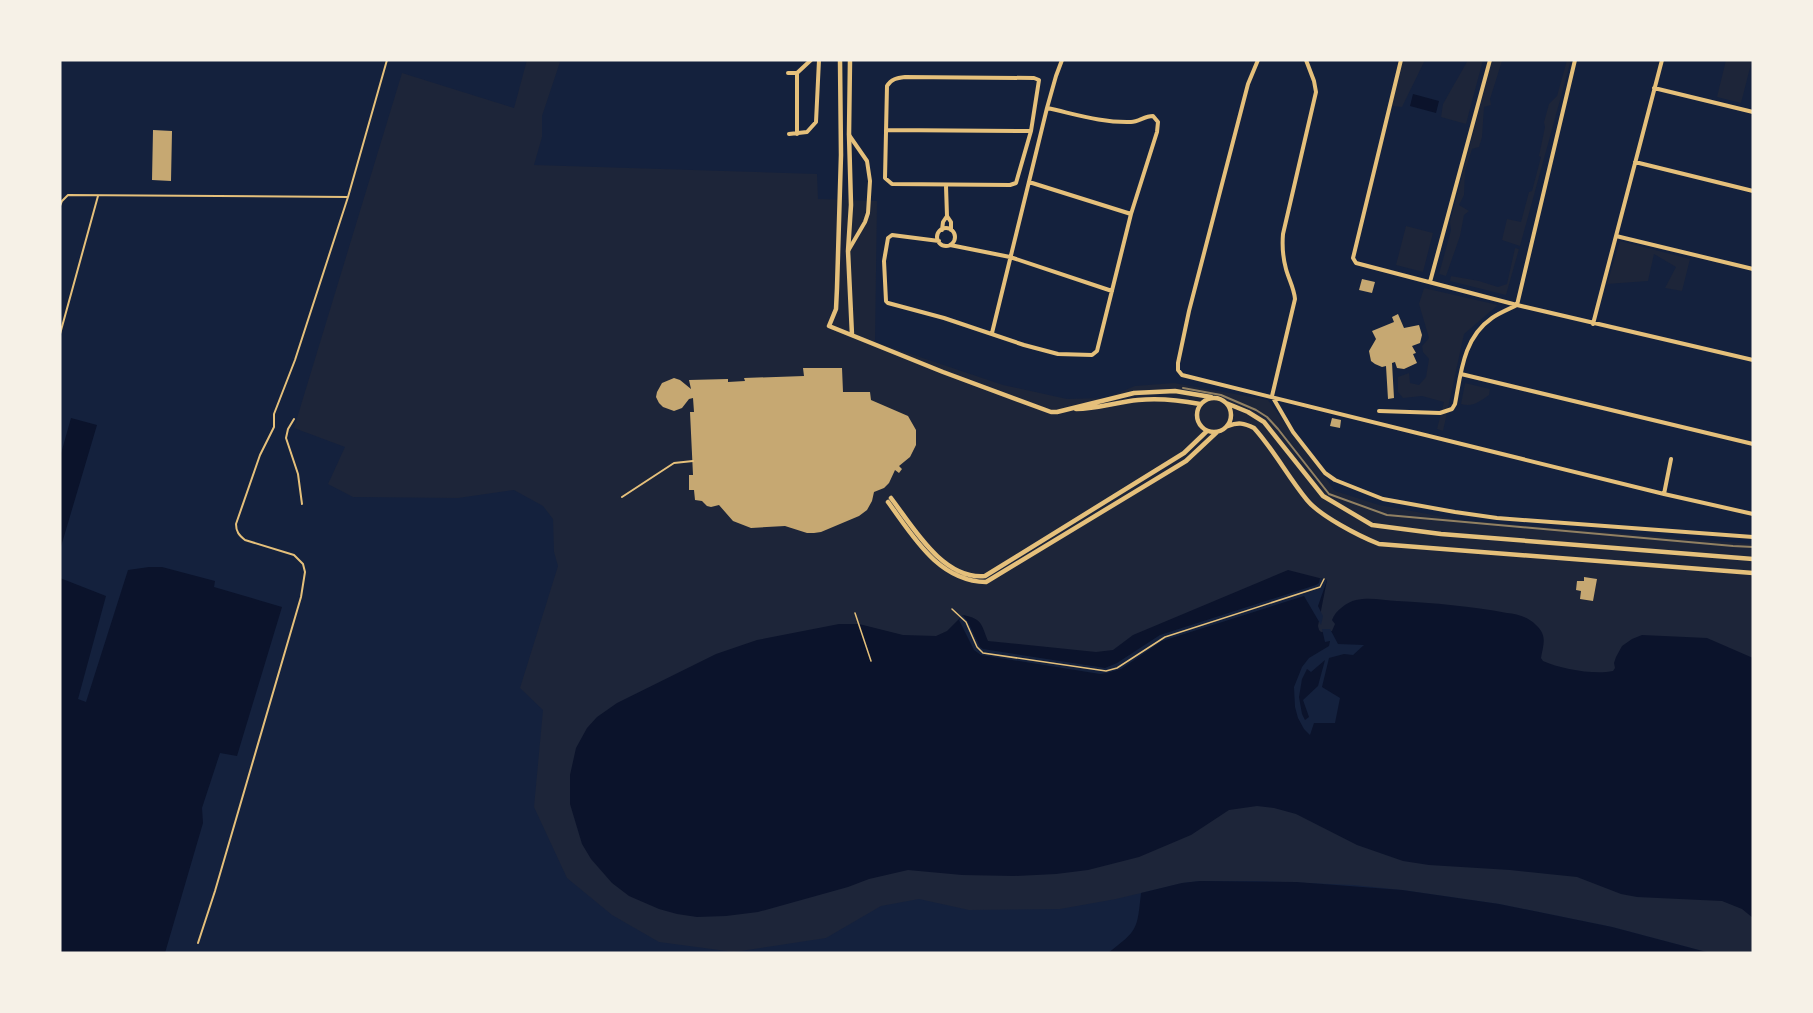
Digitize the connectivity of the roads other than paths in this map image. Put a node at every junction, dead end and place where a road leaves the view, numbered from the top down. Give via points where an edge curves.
1 (387, 60) edge
2 (811, 60) edge
3 (819, 60) edge
4 (840, 60) edge
5 (850, 60) edge
6 (1062, 60) edge
7 (1258, 60) edge
8 (1306, 60) edge
9 (1401, 60) edge
10 (1490, 60) edge
11 (1575, 60) edge
12 (1662, 60) edge
13 (788, 73) dead end
14 (797, 73) junction
15 (1654, 88) junction
16 (1047, 108) junction
17 (1753, 112) edge
18 (886, 130) junction
19 (1031, 131) junction
20 (789, 134) dead end
21 (797, 134) junction
22 (849, 134) junction
23 (1635, 162) junction
24 (1029, 182) junction
25 (946, 186) junction
26 (1753, 191) edge
27 (98, 196) junction
28 (348, 197) junction
29 (60, 206) edge
30 (1131, 214) junction
31 (946, 216) junction
32 (942, 230) junction
33 (951, 230) junction
34 (1616, 236) junction
35 (939, 242) junction
36 (950, 245) junction
37 (848, 251) junction
38 (1011, 258) junction
39 (1753, 269) edge
40 (1430, 282) junction
41 (837, 288) junction
42 (849, 289) junction
43 (1112, 291) junction
44 (1517, 305) junction
45 (1593, 324) junction
46 (992, 333) junction
47 (60, 334) edge
48 (852, 335) junction
49 (1753, 360) edge
50 (1461, 374) junction
51 (1272, 396) junction
52 (1211, 397) junction
53 (1226, 403) junction
54 (1200, 404) junction
55 (1067, 409) junction
56 (1379, 411) dead end
57 (294, 419) dead end
58 (1228, 426) junction
59 (1207, 431) junction
60 (1217, 432) junction
61 (1753, 444) edge
62 (1671, 459) dead end
63 (693, 461) dead end
64 (1664, 494) junction
65 (621, 496) dead end
66 (302, 504) dead end
67 (1753, 514) edge
68 (1462, 535) junction
69 (1753, 537) edge
70 (1461, 549) junction
71 (1753, 559) edge
72 (1753, 573) edge
73 (198, 943) dead end

1 - 28 lane
2 - 14 street
3 - 21 street via 816,122 807,132
4 - 41 street
5 - 22 street
6 - 16 street
7 - 51 street via 1248,84 1192,299 1178,370 1188,377
8 - 51 street via 1316,92 1282,234 1295,299
9 - 40 street via 1353,258 1356,263
10 - 40 street
11 - 44 street
12 - 15 street
13 - 14 street
14 - 21 street
15 - 17 street
15 - 23 street
16 - 24 street
16 - 30 street via 1104,121 1137,122 1153,116 1158,122
18 - 19 street
18 - 19 street via 887,86 905,77 1034,78 1040,82
18 - 25 street via 888,181
19 - 25 street via 1014,184
20 - 21 street
22 - 37 street
22 - 37 street via 867,161 870,181 868,213
23 - 26 street
23 - 34 street
24 - 30 street
24 - 38 street
25 - 31 street
27 - 28 lane
27 - 29 lane via 68,195
27 - 47 lane
28 - 73 lane via 274,414 274,427 236,524 245,540 294,555 304,567 305,577
30 - 43 street
31 - 32 street
31 - 33 street
32 - 33 street
32 - 35 street
33 - 36 street via 954,240
34 - 39 street
34 - 45 street
35 - 36 street
35 - 46 street via 892,235 887,240 886,301
36 - 38 street
37 - 42 street
38 - 43 street
38 - 46 street
40 - 44 street
41 - 42 street
41 - 48 street via 836,309 829,326
42 - 48 street
43 - 46 street via 1098,348 1092,355 1058,354
44 - 45 street
44 - 50 street via 1491,318 1478,331 1465,353
45 - 49 street
48 - 55 street via 1051,412
50 - 56 street via 1455,404 1449,411
50 - 61 street
51 - 64 street
51 - 69 street via 1293,432 1325,473 1383,498 1497,518
52 - 53 street
52 - 54 street
52 - 55 street via 1175,391 1134,393
53 - 58 street via 1231,414
53 - 68 street via 1264,422 1323,496 1372,525
54 - 55 street via 1137,400
54 - 59 street via 1196,417
57 - 66 lane via 286,438 298,474
58 - 60 street
58 - 70 street via 1236,423 1254,428 1308,502 1366,539 1378,544
59 - 60 street
59 - 60 street via 1184,453 985,576 962,573 939,559 889,500 935,562 960,578 986,582 1186,461
62 - 64 street
63 - 65 lane via 674,463
64 - 67 street
68 - 70 street
68 - 71 street
70 - 72 street

